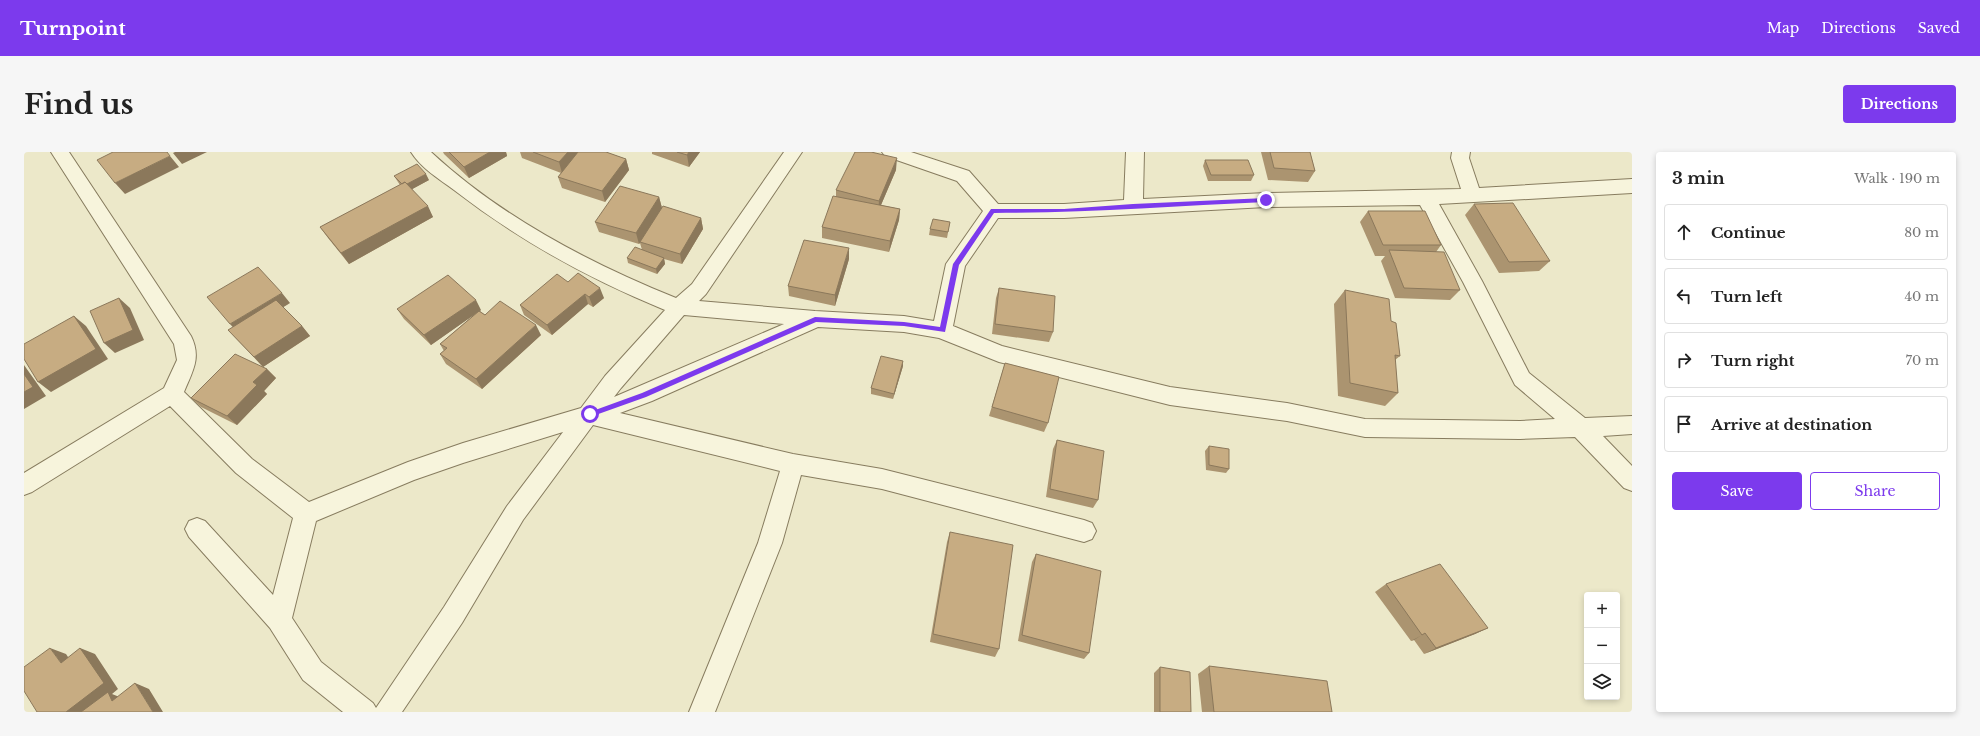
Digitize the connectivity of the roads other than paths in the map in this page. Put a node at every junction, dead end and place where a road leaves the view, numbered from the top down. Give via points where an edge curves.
1 (60, 152) edge
2 (420, 152) edge
3 (792, 152) edge
4 (891, 152) edge
5 (1135, 152) edge
6 (1461, 152) edge
7 (1632, 186) edge
8 (1472, 194) junction
9 (1426, 198) junction
10 (1133, 206) junction
11 (993, 211) junction
12 (679, 307) junction
13 (815, 319) junction
14 (942, 330) junction
15 (172, 394) junction
16 (590, 414) junction
17 (1632, 425) edge
18 (1580, 427) junction
19 (793, 464) junction
20 (1632, 481) edge
21 (24, 485) edge
22 (306, 514) junction
23 (197, 529) dead end
24 (1084, 531) dead end
25 (279, 620) junction
26 (364, 712) edge
27 (387, 712) edge
28 (702, 712) edge

1 - 15 street via 184,342 187,360
2 - 12 street via 437,168 513,224 560,252 629,287
3 - 12 street via 699,289
4 - 11 street via 963,176
5 - 10 street
6 - 8 street via 1460,158
7 - 8 street
8 - 9 street
9 - 10 street via 1266,200
9 - 18 street via 1522,379
10 - 11 street via 1064,211
11 - 14 street via 956,264
12 - 13 street
12 - 16 street via 613,382
13 - 14 street via 904,324
13 - 16 street via 644,395
14 - 18 street via 1000,354 1170,396 1287,412 1365,428 1459,431
15 - 21 street
15 - 22 street via 244,466
16 - 19 street
16 - 22 street via 408,472
16 - 27 street via 515,513 453,615
17 - 18 street
18 - 20 street
19 - 24 street via 882,479
19 - 28 street via 770,542
22 - 25 street
23 - 25 street
25 - 26 street via 312,671

